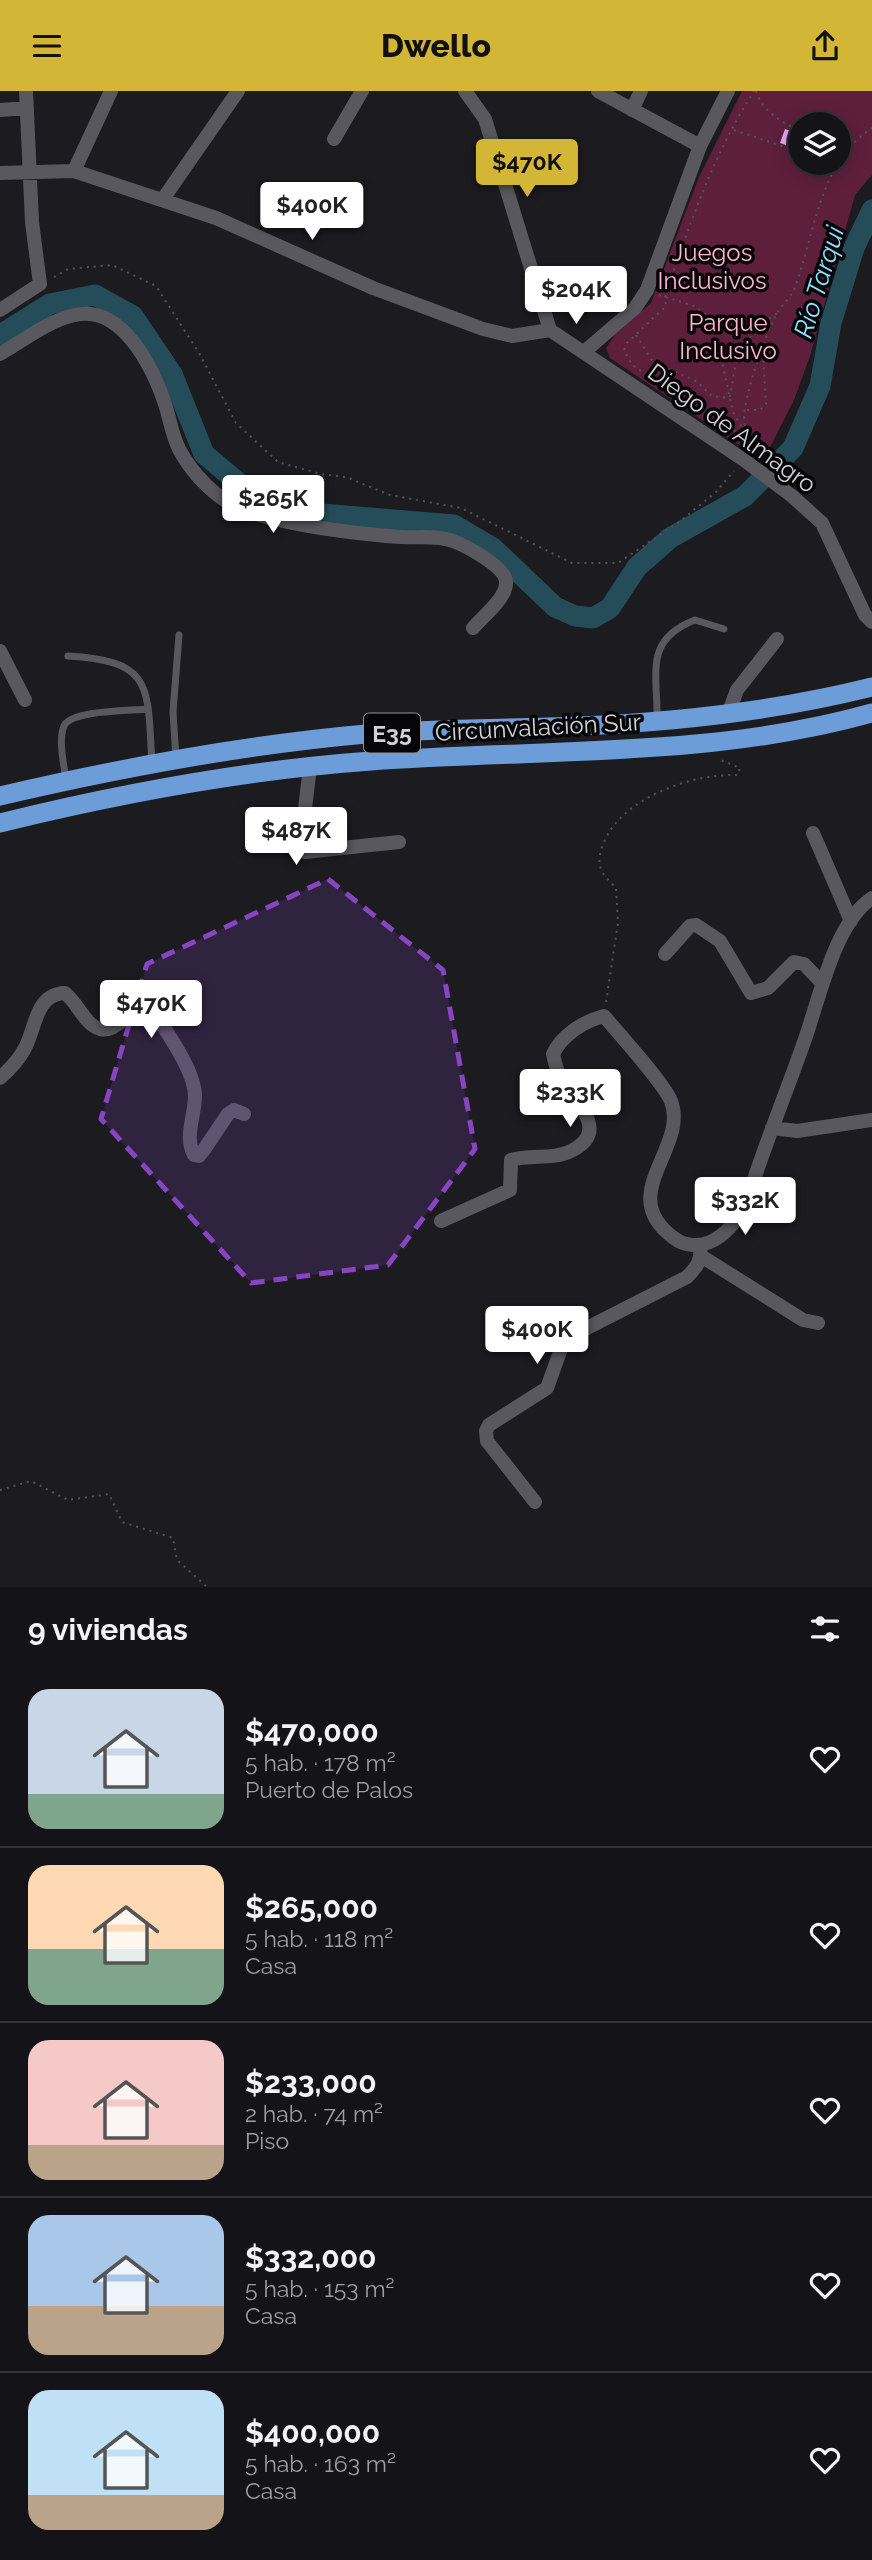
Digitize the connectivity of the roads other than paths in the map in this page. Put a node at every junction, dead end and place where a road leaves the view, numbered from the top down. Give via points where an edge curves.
1 (26, 91) edge
2 (110, 91) edge
3 (238, 91) edge
4 (362, 91) edge
5 (465, 91) edge
6 (598, 91) edge
7 (641, 91) edge
8 (728, 91) edge
9 (27, 108) junction
10 (0, 110) edge
11 (632, 110) junction
12 (334, 139) dead end
13 (700, 146) junction
14 (74, 171) junction
15 (0, 173) edge
16 (31, 173) junction
17 (163, 199) junction
18 (0, 310) edge
19 (550, 330) junction
20 (584, 352) junction
21 (0, 354) edge
22 (872, 622) edge
23 (473, 628) dead end
24 (724, 629) dead end
25 (178, 635) dead end
26 (777, 639) dead end
27 (0, 651) edge
28 (68, 656) dead end
29 (872, 687) edge
30 (25, 700) dead end
31 (147, 709) junction
32 (729, 712) junction
33 (872, 713) edge
34 (657, 720) junction
35 (176, 760) junction
36 (152, 765) junction
37 (310, 767) junction
38 (66, 781) junction
39 (0, 796) edge
40 (0, 823) edge
41 (813, 833) dead end
42 (398, 842) dead end
43 (872, 898) edge
44 (851, 921) junction
45 (665, 954) dead end
46 (821, 982) junction
47 (0, 1079) edge
48 (244, 1114) dead end
49 (872, 1121) edge
50 (772, 1128) junction
51 (441, 1221) dead end
52 (701, 1251) junction
53 (818, 1323) dead end
54 (535, 1502) dead end

1 - 9 street
2 - 14 street
3 - 17 street
4 - 12 street
5 - 19 street via 485,119
6 - 11 street
7 - 11 street
8 - 13 street
9 - 10 street
9 - 16 street
11 - 13 street
13 - 20 street via 648,290 635,308
14 - 16 street
14 - 17 street
15 - 16 street
16 - 18 street via 40,284
17 - 19 street via 483,329 512,336
19 - 20 street, Diego de Almagro
20 - 22 street, Diego de Almagro via 744,460 822,523
21 - 23 street via 77,314 106,317 143,356 158,384 180,450 213,492 261,515 379,534 452,540 475,552 505,575 507,582 504,592
24 - 34 lane via 695,620 666,635 656,670
25 - 35 lane via 173,712
26 - 32 street via 737,690
27 - 30 street
28 - 31 lane via 112,660 134,670
29 - 32 highway, Circunvalación Sur / E35 via 825,699
31 - 36 lane
31 - 38 lane via 69,719 62,739
32 - 34 highway, Circunvalación Sur / E35
33 - 37 highway, Circunvalación Sur / E35 via 815,729 742,741
34 - 35 highway, Circunvalación Sur / E35 via 368,734 237,748
35 - 36 highway, Circunvalación Sur / E35
36 - 38 highway, Circunvalación Sur / E35
37 - 40 highway, Circunvalación Sur / E35 via 237,774
37 - 42 street via 302,842 305,852
38 - 39 highway, Circunvalación Sur / E35
41 - 44 street
43 - 44 street
44 - 46 street
45 - 46 street via 696,925 720,941 751,993 768,988 794,962 804,964
46 - 50 street
47 - 48 street via 27,1046 42,1005 65,993 100,1029 111,1028 140,1007 150,1006 192,1085 194,1155 199,1156 228,1114
49 - 50 street via 797,1131
50 - 52 street via 737,1220
51 - 52 street via 510,1190 512,1160 562,1154 585,1140 588,1114 560,1077 553,1053 558,1043 582,1025 604,1016 670,1099 672,1128 650,1190 653,1213 661,1229
52 - 53 street via 803,1320
52 - 54 street via 696,1268 687,1277 587,1328 562,1346 547,1388 489,1425 487,1441

